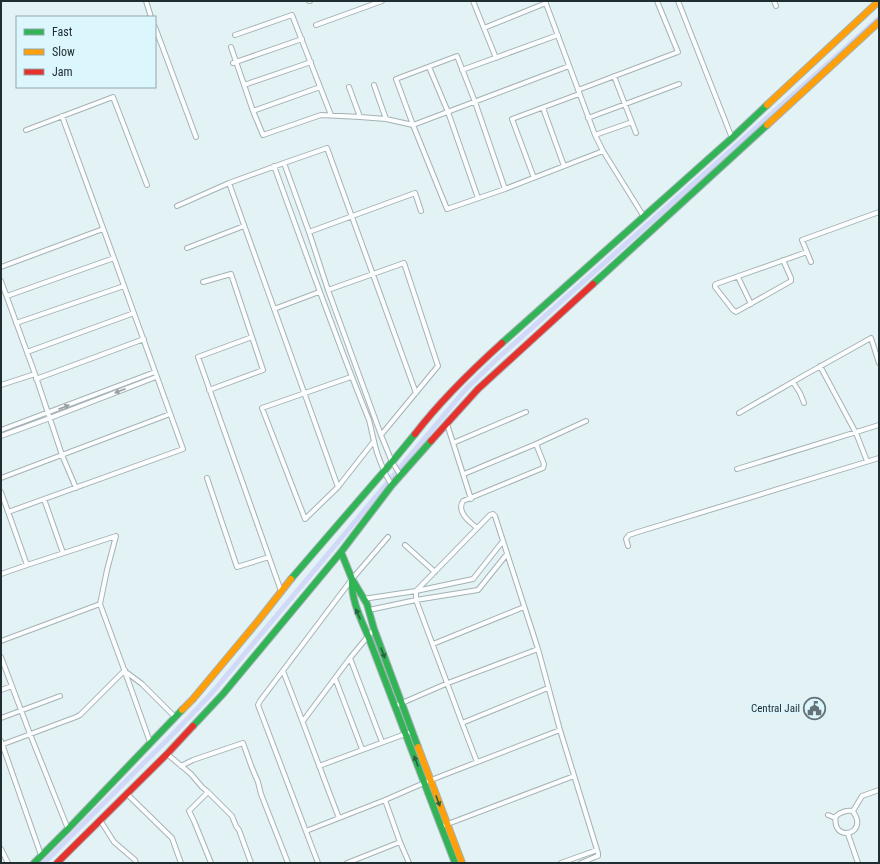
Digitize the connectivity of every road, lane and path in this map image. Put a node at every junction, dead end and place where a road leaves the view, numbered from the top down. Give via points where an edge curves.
1 (146, 1) edge
2 (382, 1) edge
3 (473, 1) edge
4 (657, 1) edge
5 (678, 1) edge
6 (774, 1) edge
7 (879, 1) edge
8 (546, 2) edge
9 (776, 6) dead end
10 (151, 16) edge
11 (879, 22) edge
12 (316, 25) dead end
13 (484, 28) junction
14 (156, 30) edge
15 (558, 35) junction
16 (235, 36) dead end
17 (302, 39) junction
18 (231, 47) dead end
19 (496, 58) junction
20 (311, 62) junction
21 (235, 63) junction
22 (569, 66) junction
23 (429, 67) junction
24 (462, 70) junction
25 (614, 76) junction
26 (680, 84) dead end
27 (244, 85) junction
28 (374, 85) dead end
29 (320, 87) junction
30 (349, 87) dead end
31 (578, 92) junction
32 (475, 102) junction
33 (624, 104) junction
34 (543, 108) junction
35 (253, 111) junction
36 (448, 112) junction
37 (331, 115) junction
38 (62, 116) junction
39 (360, 117) junction
40 (588, 118) junction
41 (386, 120) junction
42 (632, 122) junction
43 (413, 125) junction
44 (26, 130) dead end
45 (636, 133) dead end
46 (595, 136) junction
47 (196, 137) dead end
48 (732, 138) junction
49 (603, 151) junction
50 (284, 163) junction
51 (274, 166) junction
52 (564, 166) junction
53 (534, 178) junction
54 (229, 183) junction
55 (147, 185) dead end
56 (505, 189) junction
57 (478, 198) junction
58 (177, 206) dead end
59 (421, 211) dead end
60 (879, 212) edge
61 (352, 216) junction
62 (644, 217) junction
63 (244, 226) junction
64 (103, 229) junction
65 (309, 232) junction
66 (187, 248) dead end
67 (807, 252) junction
68 (114, 258) junction
69 (783, 260) junction
70 (811, 262) dead end
71 (1, 267) edge
72 (373, 274) junction
73 (738, 276) junction
74 (1, 281) edge
75 (203, 282) dead end
76 (124, 286) junction
77 (328, 290) junction
78 (319, 292) junction
79 (7, 296) junction
80 (751, 304) junction
81 (274, 309) junction
82 (134, 313) junction
83 (16, 323) junction
84 (252, 337) junction
85 (144, 339) junction
86 (27, 352) junction
87 (879, 364) edge
88 (820, 366) junction
89 (156, 374) junction
90 (35, 376) junction
91 (351, 377) junction
92 (793, 382) junction
93 (1, 385) edge
94 (209, 390) junction
95 (304, 393) junction
96 (416, 393) junction
97 (804, 403) dead end
98 (526, 412) dead end
99 (48, 413) junction
100 (739, 413) dead end
101 (170, 414) junction
102 (50, 418) junction
103 (586, 421) dead end
104 (447, 424) junction
105 (879, 426) edge
106 (1, 430) edge
107 (856, 433) junction
108 (381, 435) junction
109 (1, 436) edge
110 (374, 441) junction
111 (453, 443) junction
112 (536, 444) junction
113 (62, 455) junction
114 (879, 458) edge
115 (867, 461) junction
116 (393, 463) junction
117 (737, 469) dead end
118 (385, 473) junction
119 (464, 474) junction
120 (400, 475) junction
121 (1, 478) edge
122 (207, 478) dead end
123 (391, 484) junction
124 (338, 487) junction
125 (76, 488) junction
126 (1, 492) edge
127 (44, 499) junction
128 (471, 499) junction
129 (3, 501) edge
130 (8, 512) junction
131 (477, 528) junction
132 (388, 537) dead end
133 (503, 541) junction
134 (405, 545) dead end
135 (628, 546) dead end
136 (341, 552) junction
137 (63, 553) junction
138 (507, 554) junction
139 (269, 557) junction
140 (27, 565) junction
141 (435, 572) junction
142 (1, 574) edge
143 (352, 579) junction
144 (281, 591) junction
145 (416, 591) junction
146 (363, 599) junction
147 (416, 600) junction
148 (100, 604) junction
149 (524, 607) junction
150 (369, 610) junction
151 (374, 629) junction
152 (368, 636) junction
153 (1, 641) edge
154 (433, 644) junction
155 (538, 649) junction
156 (1, 657) edge
157 (350, 658) junction
158 (3, 670) edge
159 (125, 671) junction
160 (283, 671) junction
161 (335, 678) junction
162 (447, 684) junction
163 (12, 686) junction
164 (548, 688) junction
165 (1, 690) edge
166 (60, 696) dead end
167 (398, 704) junction
168 (21, 711) junction
169 (175, 716) junction
170 (1, 718) edge
171 (303, 721) junction
172 (462, 724) junction
173 (560, 730) junction
174 (409, 732) junction
175 (30, 734) junction
176 (150, 742) junction
177 (382, 742) junction
178 (1, 743) edge
179 (362, 749) junction
180 (167, 754) junction
181 (478, 762) junction
182 (181, 766) junction
183 (319, 766) junction
184 (574, 776) junction
185 (428, 781) junction
186 (879, 790) edge
187 (208, 792) junction
188 (127, 794) junction
189 (385, 800) junction
190 (853, 811) junction
191 (828, 815) dead end
192 (339, 818) junction
193 (835, 818) junction
194 (100, 820) junction
195 (444, 826) junction
196 (68, 829) junction
197 (306, 831) junction
198 (848, 834) junction
199 (400, 842) junction
200 (1, 849) edge
201 (597, 850) junction
202 (41, 855) junction
203 (8, 863) edge
204 (34, 863) edge
205 (57, 863) edge
206 (136, 863) edge
207 (181, 863) edge
208 (211, 863) edge
209 (251, 863) edge
210 (288, 863) edge
211 (318, 863) edge
212 (346, 863) edge
213 (409, 863) edge
214 (455, 863) edge
215 (462, 863) edge
216 (561, 863) edge
217 (581, 863) edge
218 (858, 863) edge

1 - 10 street
2 - 12 street
3 - 13 street
4 - 25 street via 678,52
5 - 48 street
6 - 9 street
7 - 48 street
8 - 13 street
8 - 15 street
11 - 104 street via 478,389
13 - 19 street
14 - 47 street
15 - 19 street
15 - 22 street
16 - 17 street via 292,15
17 - 20 street
17 - 21 street
18 - 21 street
19 - 24 street
20 - 27 street
20 - 29 street
21 - 27 street
22 - 31 street
22 - 32 street
23 - 24 street via 457,56
23 - 36 street
23 - 43 street via 396,79
24 - 32 street
25 - 31 street
25 - 33 street
26 - 33 street
27 - 35 street
28 - 41 street
29 - 35 street
29 - 37 street
30 - 39 street
31 - 34 street
31 - 40 street
32 - 36 street
32 - 56 street
33 - 40 street
33 - 42 street
34 - 52 street
34 - 53 street via 512,119
35 - 37 street via 263,135 321,115
36 - 43 street
36 - 57 street
37 - 39 street
38 - 44 street
38 - 55 street via 113,97
38 - 64 street
39 - 41 street
40 - 46 street
41 - 43 street
42 - 45 street
42 - 46 street
43 - 57 street via 447,209
46 - 49 street
48 - 62 street
49 - 52 street
49 - 62 street
50 - 51 street
50 - 61 street via 327,148
50 - 65 street
51 - 54 street
51 - 78 street
52 - 53 street
53 - 56 street
54 - 58 street
54 - 63 street
56 - 57 street
59 - 61 street via 415,193
60 - 67 street via 802,240
61 - 65 street
61 - 72 street
62 - 116 street via 473,369 423,423
63 - 66 street
63 - 81 street
64 - 68 street
64 - 71 street
65 - 77 street
67 - 69 street
67 - 70 street
68 - 76 street
68 - 79 street
69 - 73 street
69 - 80 street via 791,281
72 - 77 street
72 - 96 street
72 - 96 street via 404,263 438,366
73 - 80 street
73 - 80 street via 716,284 715,287 734,312
74 - 79 street
75 - 84 street via 231,274
76 - 82 street
76 - 83 street
77 - 108 street
78 - 81 street
78 - 91 street
79 - 83 street
81 - 95 street
82 - 85 street
82 - 86 street
83 - 86 street
84 - 94 street via 198,357
84 - 94 street via 263,370
85 - 89 street
85 - 90 street
86 - 90 street
87 - 88 street via 871,338
88 - 92 street
88 - 107 street
99 -> 89 street
89 - 101 street
89 -> 102 street
90 - 93 street
90 - 99 street
91 - 95 street
91 - 110 street via 370,422
92 - 97 street
92 - 100 street
94 - 139 street
95 - 124 street
95 - 124 street via 262,408 305,519
96 - 108 street
98 - 111 street
99 - 102 street
99 - 106 street
101 - 113 street
101 - 125 street via 183,449
102 - 109 street
102 - 113 street
103 - 112 street
104 - 111 street
104 - 120 street
105 - 107 street
107 - 115 street
107 - 117 street
108 - 116 street
110 - 118 street
110 - 124 street
111 - 119 street
112 - 119 street
112 - 128 street via 544,464 543,468
113 - 121 street
113 - 125 street
114 - 115 street
115 - 135 street via 629,535 626,540
116 - 118 street
116 - 120 street
118 - 123 street
118 - 144 street
119 - 128 street
120 - 123 street
122 - 139 street via 237,567
123 - 136 street
125 - 127 street
126 - 129 street
127 - 130 street
127 - 137 street
128 - 131 street via 463,501 461,511
129 - 130 street
130 - 140 street
131 - 133 street via 493,514
131 - 141 street
132 - 143 street
133 - 138 street
133 - 145 street via 474,579
134 - 141 street
136 - 143 street
136 - 180 street via 223,694
137 - 140 street
137 - 148 street via 116,536
138 - 147 street via 478,590
138 - 149 street
139 - 144 street
140 - 142 street
141 - 145 street
143 - 146 street
152 -> 143 street via 356,609
143 - 160 street
144 - 169 street via 202,688
145 - 146 street
145 - 147 street
146 - 150 street
147 - 150 street
147 - 154 street
148 - 153 street
148 - 159 street
149 - 154 street
149 - 155 street
150 - 151 street
151 - 152 street
151 -> 167 street
152 - 157 street
152 - 167 street
154 - 162 street
155 - 162 street
155 - 164 street
156 - 158 street
157 - 161 street
157 - 177 street
158 - 163 street
159 - 169 street
159 - 175 street via 80,715
159 - 176 street
160 - 171 street
160 - 197 street via 258,706
161 - 171 street
161 - 179 street
162 - 167 street
162 - 172 street
163 - 165 street
163 - 168 street
164 - 172 street
164 - 173 street
166 - 168 street
167 - 174 street
168 - 170 street
168 - 175 street
169 - 176 street
171 - 183 street
172 - 181 street
173 - 181 street
173 - 184 street
174 - 177 street
174 - 185 street
175 - 178 street
175 - 196 street
176 - 196 street
177 - 179 street
178 - 202 street
179 - 183 street
180 - 182 street
180 - 188 street
181 - 185 street
182 - 187 street
182 - 210 street via 243,743
183 - 192 street
184 - 195 street
184 - 201 street
185 - 189 street
185 - 195 street
186 - 190 street via 862,796
187 - 208 street via 189,811
187 - 209 street via 232,816
188 - 194 street
188 - 207 street via 172,838
189 - 192 street
189 - 199 street
190 - 193 street via 839,814
190 - 198 street via 858,821 856,828
191 - 193 street
192 - 197 street
193 - 198 street via 838,830
194 - 205 street
194 - 206 street via 114,842
195 - 214 street
195 - 215 street
196 - 202 street
197 - 211 street
198 - 218 street
199 - 212 street
199 - 213 street
200 - 203 street
201 - 216 street
201 - 217 street via 598,856
202 - 204 street

